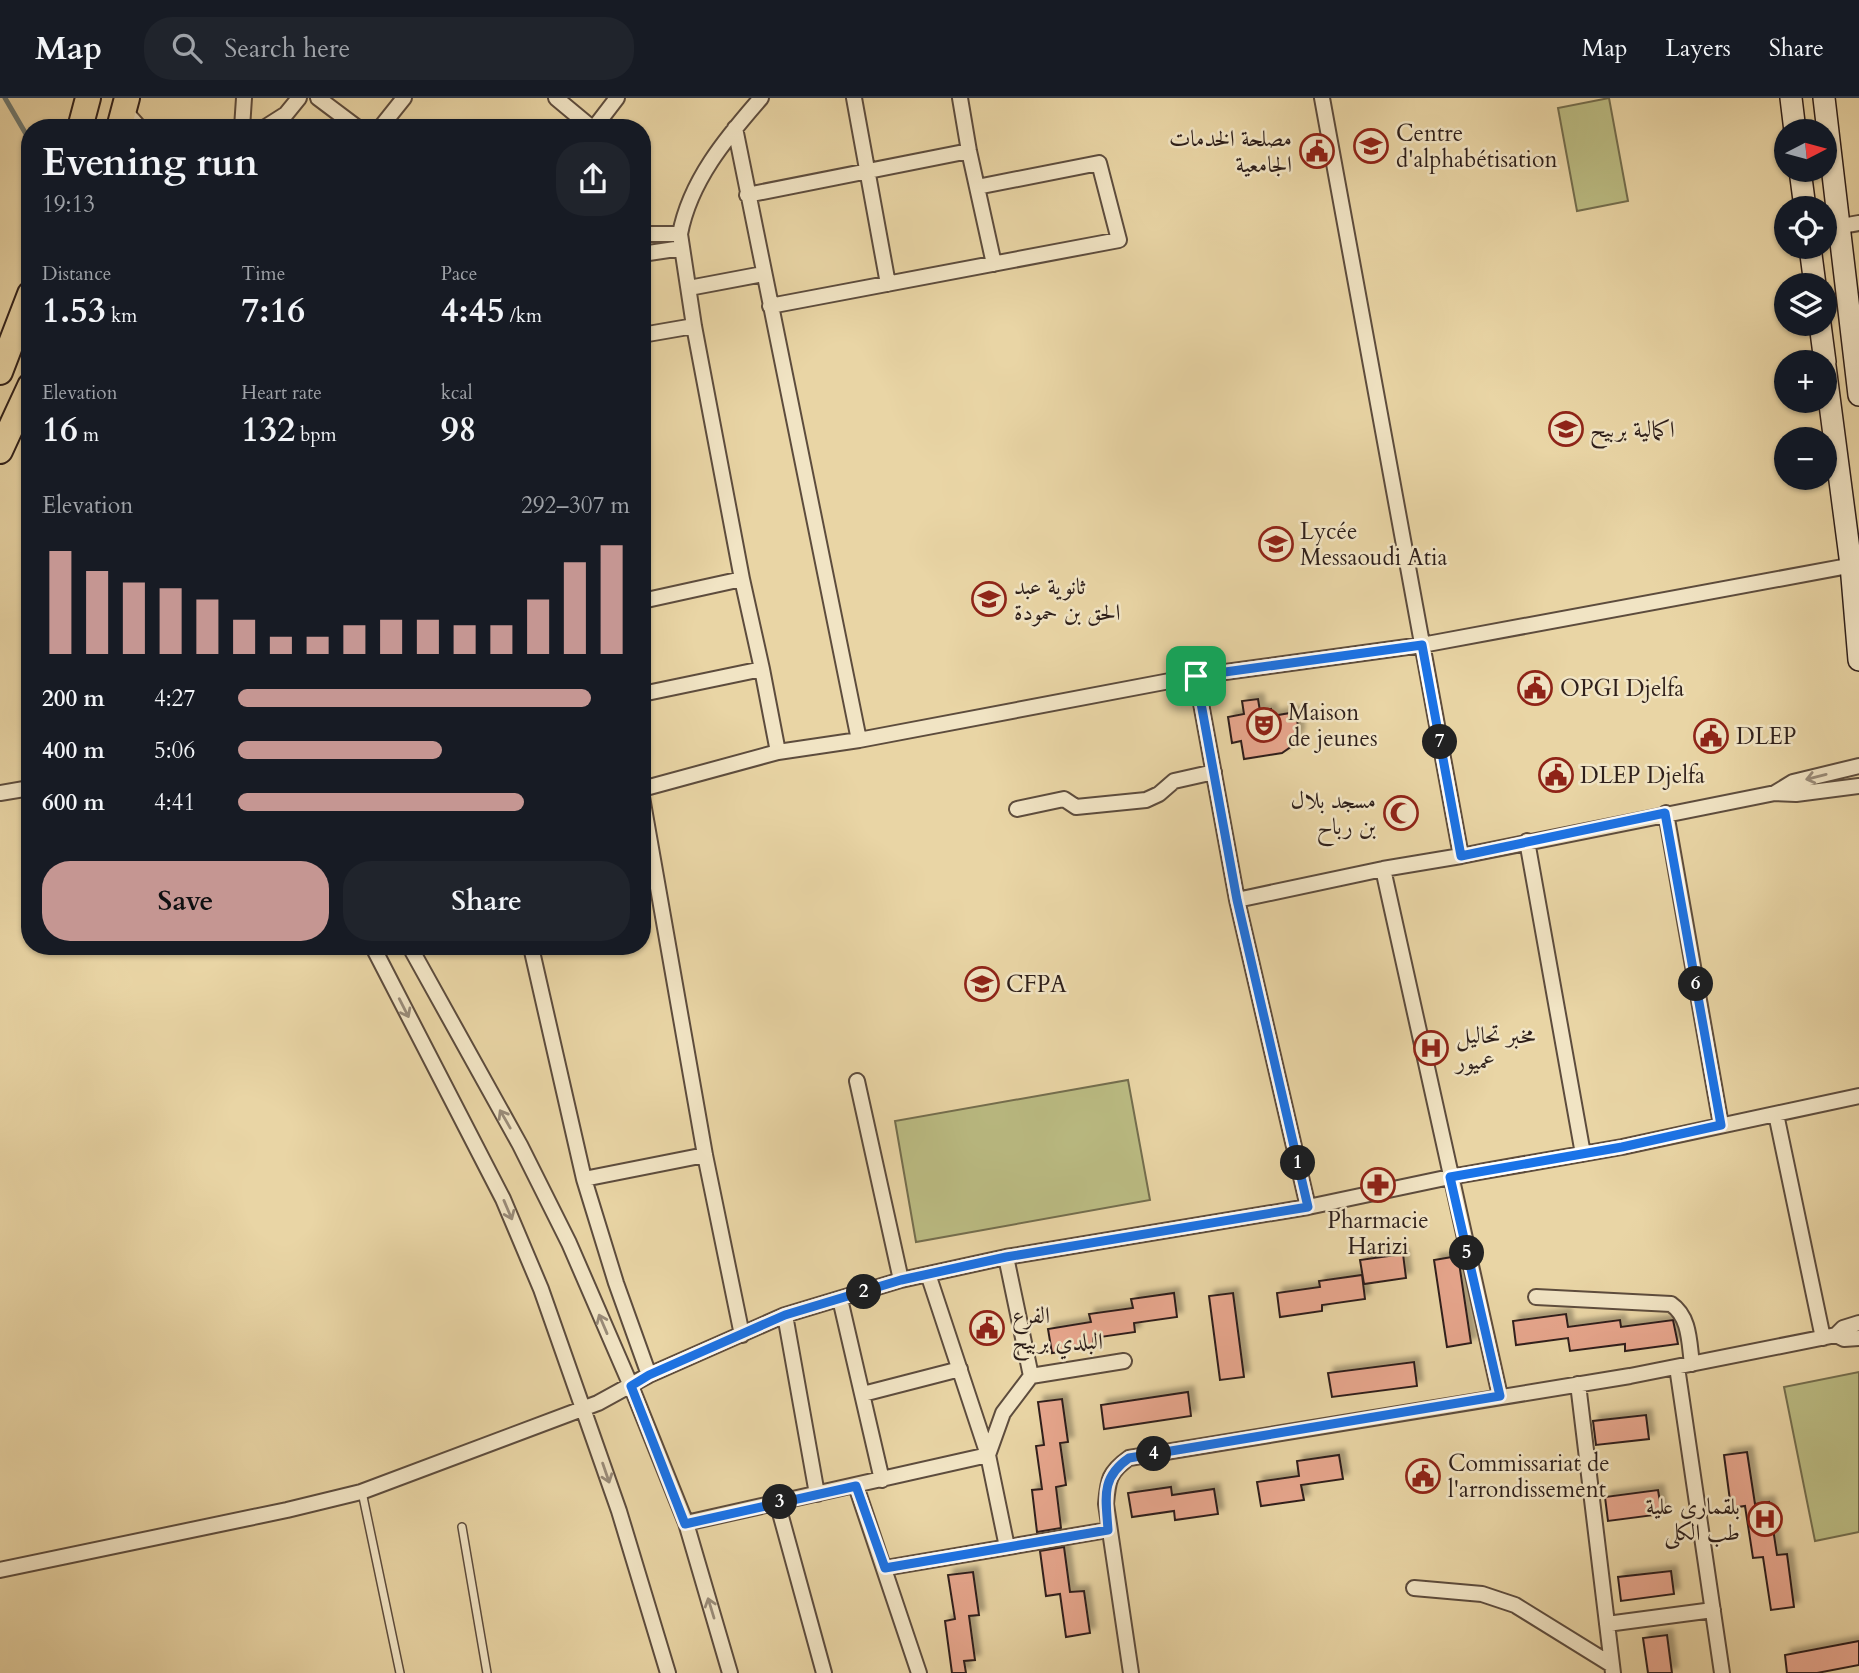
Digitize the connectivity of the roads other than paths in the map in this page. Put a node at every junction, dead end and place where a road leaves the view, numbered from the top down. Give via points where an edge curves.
1 (88, 98) edge
2 (244, 98) edge
3 (299, 98) edge
4 (318, 98) edge
5 (404, 98) edge
6 (556, 98) edge
7 (617, 98) edge
8 (761, 98) edge
9 (854, 98) edge
10 (960, 98) edge
11 (1322, 98) edge
12 (1791, 98) edge
13 (1824, 98) edge
14 (82, 119) edge
15 (243, 119) edge
16 (278, 119) edge
17 (346, 119) edge
18 (387, 119) edge
19 (582, 119) edge
20 (600, 119) edge
21 (1794, 119) edge
22 (735, 128) junction
23 (969, 151) junction
24 (867, 171) junction
25 (977, 187) junction
26 (747, 195) junction
27 (1841, 226) edge
28 (651, 236) edge
29 (681, 241) junction
30 (651, 251) edge
31 (994, 264) junction
32 (763, 274) junction
33 (888, 284) junction
34 (689, 288) junction
35 (770, 306) junction
36 (21, 317) edge
37 (694, 326) junction
38 (651, 333) edge
39 (0, 372) edge
40 (1859, 395) edge
41 (21, 405) edge
42 (1832, 413) edge
43 (0, 450) edge
44 (1855, 564) edge
45 (742, 579) junction
46 (651, 599) edge
47 (1422, 645) junction
48 (1859, 660) edge
49 (762, 669) junction
50 (1196, 676) junction
51 (651, 692) edge
52 (859, 740) junction
53 (778, 752) junction
54 (1859, 766) edge
55 (1214, 772) junction
56 (1859, 786) edge
57 (651, 787) edge
58 (21, 790) edge
59 (0, 793) edge
60 (1775, 793) junction
61 (1017, 809) dead end
62 (1665, 813) junction
63 (1527, 841) junction
64 (651, 848) edge
65 (1461, 856) junction
66 (1383, 869) junction
67 (1237, 900) junction
68 (377, 955) edge
69 (414, 955) edge
70 (533, 955) edge
71 (857, 1081) dead end
72 (1859, 1096) edge
73 (1776, 1114) junction
74 (1721, 1125) junction
75 (1583, 1154) junction
76 (705, 1155) junction
77 (1450, 1177) junction
78 (584, 1179) junction
79 (1308, 1207) junction
80 (1006, 1257) junction
81 (928, 1274) junction
82 (901, 1280) junction
83 (1536, 1297) dead end
84 (840, 1299) junction
85 (785, 1315) junction
86 (1859, 1323) edge
87 (742, 1335) junction
88 (1829, 1337) junction
89 (1859, 1338) edge
90 (1124, 1361) dead end
91 (1692, 1364) junction
92 (1677, 1367) junction
93 (960, 1368) junction
94 (649, 1375) junction
95 (1031, 1376) junction
96 (1578, 1384) junction
97 (625, 1389) junction
98 (863, 1394) junction
99 (1500, 1396) junction
100 (583, 1408) junction
101 (988, 1455) junction
102 (882, 1480) junction
103 (856, 1486) junction
104 (361, 1492) junction
105 (817, 1494) junction
106 (777, 1502) junction
107 (685, 1524) junction
108 (462, 1527) dead end
109 (1108, 1530) junction
110 (1007, 1547) junction
111 (885, 1568) junction
112 (0, 1570) edge
113 (1414, 1588) dead end
114 (1713, 1610) junction
115 (1607, 1624) junction
116 (1613, 1669) edge
117 (400, 1673) edge
118 (487, 1673) edge
119 (668, 1673) edge
120 (730, 1673) edge
121 (824, 1673) edge
122 (919, 1673) edge
123 (1131, 1673) edge
124 (1722, 1673) edge

1 - 14 highway
2 - 15 street
3 - 16 street
4 - 17 street
5 - 18 street
6 - 19 street
7 - 20 street
8 - 22 street
9 - 24 street
10 - 23 street
11 - 47 street
12 - 21 main road
13 - 27 main road
22 - 26 street
22 - 29 street via 702,175 683,217
23 - 24 street
23 - 25 street
24 - 26 street
24 - 33 street
25 - 31 street
25 - 31 street via 1099,163 1119,240
26 - 32 street
27 - 40 main road
28 - 29 street
29 - 30 street
29 - 34 street
31 - 33 street
32 - 34 street
32 - 35 street
33 - 35 street
34 - 37 street
35 - 52 street
36 - 39 highway
37 - 38 street
37 - 45 street
41 - 43 highway
42 - 44 main road
44 - 47 street
44 - 48 main road
45 - 46 street
45 - 49 street
47 - 50 street
47 - 65 street
49 - 51 street
49 - 53 street
50 - 52 street
50 - 55 street
52 - 53 street
53 - 57 street
54 -> 60 street via 1793,782
55 - 61 street via 1174,781 1146,800 1076,807 1064,799
55 - 67 street
56 - 60 street
58 - 59 street
60 - 62 street
62 - 63 street
62 - 74 street
63 - 65 street
63 - 75 street
64 - 76 street
65 - 66 street
66 - 67 street
66 - 77 street
67 - 79 street
68 -> 100 street via 503,1199
97 -> 69 street via 557,1218
70 - 78 street
71 - 82 street
72 - 73 street
73 - 74 street
73 - 88 street
74 - 75 street
75 - 77 street
76 - 78 street
76 - 87 street
77 - 79 street
77 - 99 street
78 - 94 street
79 - 80 street
80 - 81 street
80 - 95 street
81 - 82 street
81 - 93 street
82 - 84 street
83 - 91 street via 1671,1304 1685,1319
84 - 85 street
84 - 98 street
85 - 87 street
85 - 105 street
86 - 88 street
87 - 94 street
88 - 89 street
88 - 91 street
90 - 95 street
91 - 92 street
92 - 96 street
92 - 114 street
93 - 98 street
93 - 101 street
94 - 97 street
95 - 101 street via 1003,1413
96 - 99 street
96 - 115 street
97 - 100 street
97 - 107 street
98 - 102 street
99 - 109 street via 1129,1458 1115,1467 1108,1482
100 - 104 street
100 -> 119 street
101 - 102 street
101 - 110 street
102 - 103 street
103 - 105 street
103 - 111 street
104 - 112 street
104 - 117 lane
105 - 106 street
106 - 107 street
106 - 121 street
120 -> 107 street
108 - 118 lane
109 - 110 street
109 - 123 street
110 - 111 street
111 - 122 street
113 - 116 street via 1482,1594 1515,1605
114 - 115 street
114 - 124 street
115 - 116 street

